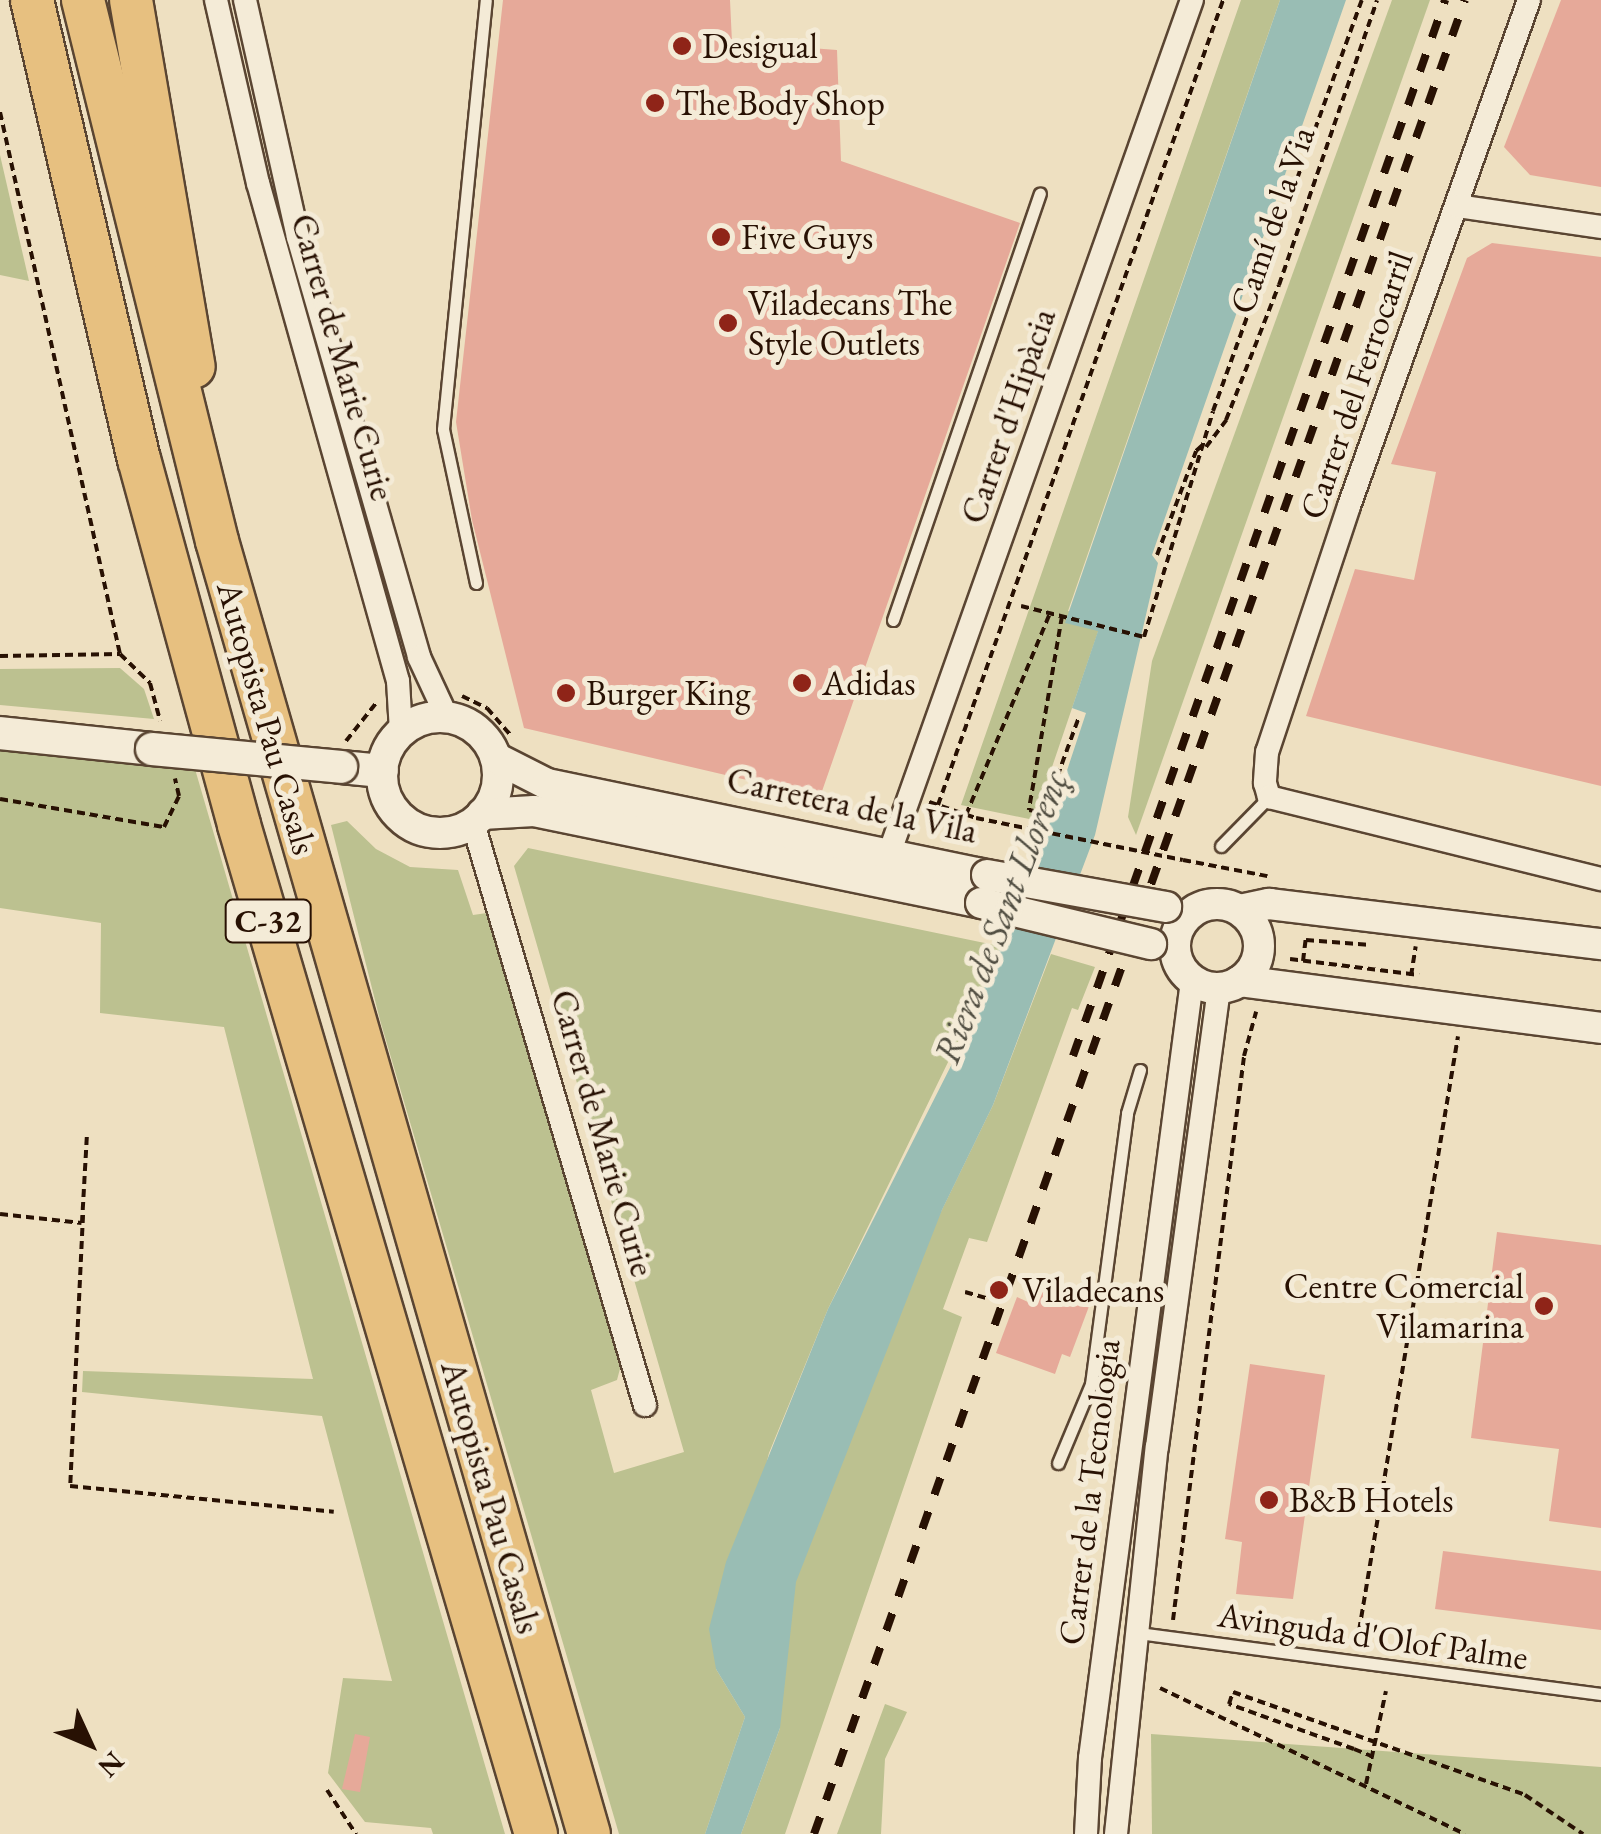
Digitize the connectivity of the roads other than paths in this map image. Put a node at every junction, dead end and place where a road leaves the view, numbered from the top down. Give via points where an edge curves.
1 (32, 0) edge
2 (83, 0) edge
3 (131, 0) edge
4 (216, 0) edge
5 (246, 0) edge
6 (486, 0) edge
7 (1192, 0) edge
8 (1529, 0) edge
9 (1040, 194) dead end
10 (1457, 206) junction
11 (1601, 227) edge
12 (216, 541) junction
13 (476, 583) dead end
14 (893, 620) dead end
15 (451, 705) junction
16 (401, 732) junction
17 (0, 733) edge
18 (505, 750) junction
19 (382, 771) junction
20 (1269, 797) junction
21 (478, 818) junction
22 (1221, 846) dead end
23 (890, 854) junction
24 (1601, 879) edge
25 (984, 889) junction
26 (1199, 907) junction
27 (1240, 910) junction
28 (1601, 944) edge
29 (1163, 948) junction
30 (1217, 983) junction
31 (1601, 1028) edge
32 (1140, 1070) dead end
33 (646, 1406) dead end
34 (1058, 1463) dead end
35 (1138, 1633) junction
36 (1601, 1694) edge
37 (536, 1834) edge
38 (589, 1834) edge
39 (1086, 1834) edge
40 (1116, 1834) edge

1 - 37 highway, Autopista Pau Casals / C-32 via 139,459 239,824
2 - 12 highway, Autopista Pau Casals / C-32
3 - 12 highway via 184,289
4 - 16 street, Carrer de Marie Curie via 258,183 398,681
5 - 15 street, Carrer de Marie Curie via 298,237 418,657
6 - 13 lane via 443,448
7 - 23 street, Carrer d'Hipàcia
8 - 10 street, Carrer del Ferrocarril
9 - 14 lane
10 - 11 street
10 - 20 street, Carrer del Ferrocarril via 1267,752
12 - 38 highway, Autopista Pau Casals / C-32
15 - 16 street
15 - 18 street
16 - 19 street
17 - 19 main road, bridge via 343,756
18 - 21 street via 498,782
18 - 23 street, Carretera de la Vila via 547,784
19 - 21 street via 387,799 406,821 432,832
20 - 22 lane
20 - 24 street
21 - 25 street, Carretera de la Vila via 549,814
21 - 33 street, Carrer de Marie Curie
23 - 25 street, Carretera de la Vila
25 - 26 street, Carretera de la Vila, bridge
25 - 29 street, Carretera de la Vila, bridge
26 - 27 street via 1220,903
26 - 29 street
27 - 28 street via 1269,904
27 - 30 street via 1252,921 1259,945
29 - 30 street
30 - 31 street
30 - 35 street, Carrer de la Tecnologia
30 - 39 street, Carrer de la Tecnologia via 1090,1758
32 - 34 lane via 1127,1113 1091,1384
35 - 36 lane, Avinguda d'Olof Palme
35 - 40 street, Carrer de la Tecnologia

